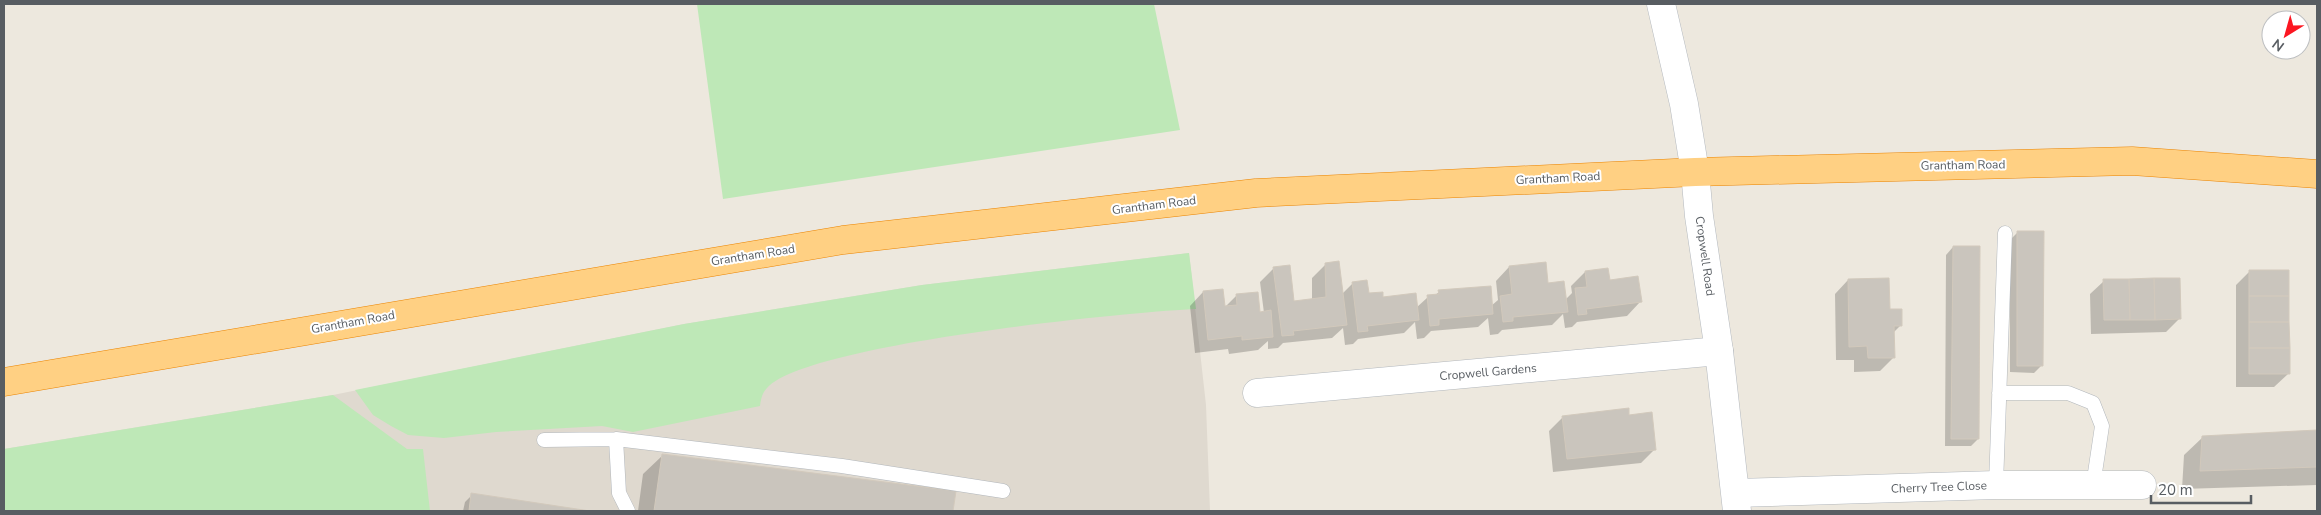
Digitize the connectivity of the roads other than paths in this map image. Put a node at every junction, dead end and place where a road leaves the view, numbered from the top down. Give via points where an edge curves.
1 (1661, 4) edge
2 (1695, 172) junction
3 (2317, 174) edge
4 (2004, 233) dead end
5 (1719, 351) junction
6 (4, 382) edge
7 (1257, 393) dead end
8 (1999, 393) junction
9 (616, 438) junction
10 (544, 440) dead end
11 (1996, 485) junction
12 (2142, 485) dead end
13 (2093, 486) junction
14 (1003, 491) dead end
15 (1736, 502) edge
16 (628, 511) edge

1 - 2 street, Cropwell Road via 1684,104
2 - 3 highway, Grantham Road via 2132,161
2 - 5 street, Cropwell Road
2 - 6 highway, Grantham Road via 1256,193 843,240
4 - 8 lane
5 - 7 street, Cropwell Gardens
5 - 15 street, Cropwell Road
8 - 11 lane
8 - 13 lane via 2068,393 2093,403 2102,426
9 - 10 lane
9 - 14 lane via 842,466
9 - 16 lane via 619,492
11 - 13 street, Cherry Tree Close
11 - 15 street, Cherry Tree Close
12 - 13 street, Cherry Tree Close

